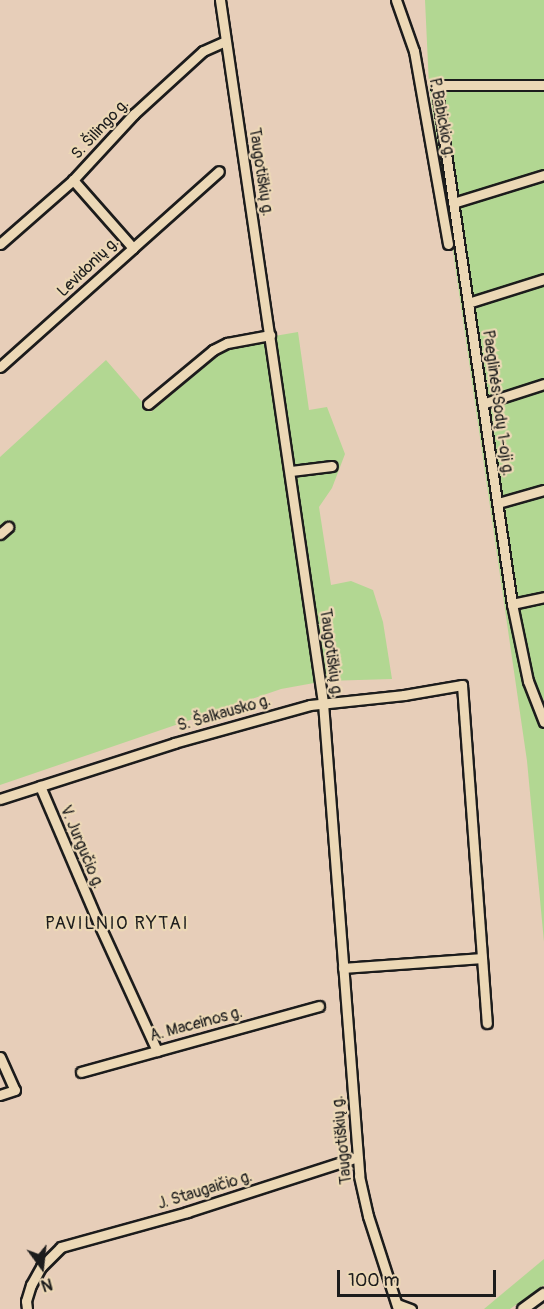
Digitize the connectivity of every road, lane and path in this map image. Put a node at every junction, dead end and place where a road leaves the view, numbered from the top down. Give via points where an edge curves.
1 (220, 0) edge
2 (396, 0) edge
3 (225, 41) junction
4 (544, 85) edge
5 (219, 171) dead end
6 (544, 175) edge
7 (73, 180) junction
8 (453, 203) junction
9 (0, 244) edge
10 (448, 244) dead end
11 (133, 248) junction
12 (544, 279) edge
13 (468, 303) junction
14 (270, 335) junction
15 (0, 367) edge
16 (544, 384) edge
17 (485, 403) junction
18 (148, 404) dead end
19 (332, 466) dead end
20 (291, 471) junction
21 (544, 490) edge
22 (498, 503) junction
23 (544, 597) edge
24 (512, 604) junction
25 (323, 703) junction
26 (544, 722) edge
27 (40, 786) junction
28 (0, 799) edge
29 (482, 958) junction
30 (343, 968) junction
31 (319, 1006) dead end
32 (487, 1023) dead end
33 (157, 1051) junction
34 (0, 1057) edge
35 (81, 1072) dead end
36 (0, 1095) edge
37 (357, 1157) junction
38 (544, 1294) edge
39 (398, 1306) edge
40 (27, 1309) edge
41 (411, 1309) edge
42 (523, 1309) edge

1 - 3 street, Taugotiškių g.
2 - 10 street, P. Babickio g. via 414,51
3 - 7 street, S. Šilingo g. via 203,51 134,114
3 - 14 street, Taugotiškių g.
4 - 8 street, Paeglinės Sodų 1-oji g. via 436,85
5 - 11 street
6 - 8 street
7 - 9 street, S. Šilingo g.
7 - 11 street, Levidonių g.
8 - 13 street, Paeglinės Sodų 1-oji g.
11 - 15 street, Levidonių g.
12 - 13 street
13 - 17 street, Paeglinės Sodų 1-oji g.
14 - 18 street via 213,350
14 - 20 street, Taugotiškių g.
16 - 17 street
17 - 22 street, Paeglinės Sodų 1-oji g.
19 - 20 street
20 - 25 street, Taugotiškių g.
21 - 22 street
22 - 24 street, Paeglinės Sodų 1-oji g.
23 - 24 street
24 - 26 street, Paeglinės Sodų 1-oji g. via 528,681
25 - 27 street, S. Šalkausko g. via 174,743
25 - 29 street, S. Šalkausko g. via 404,696 462,685
25 - 30 street, Taugotiškių g.
27 - 28 street, S. Šalkausko g.
27 - 33 street, V. Jurgučio g.
29 - 30 street
29 - 32 street
30 - 37 street, Taugotiškių g.
31 - 33 street, A. Maceinos g.
33 - 35 street, A. Maceinos g.
34 - 36 street via 15,1090
37 - 39 street, Taugotiškių g. via 368,1216
37 - 40 street, J. Staugaičio g. via 187,1212 61,1247 41,1267 31,1285
38 - 42 street
39 - 41 street

